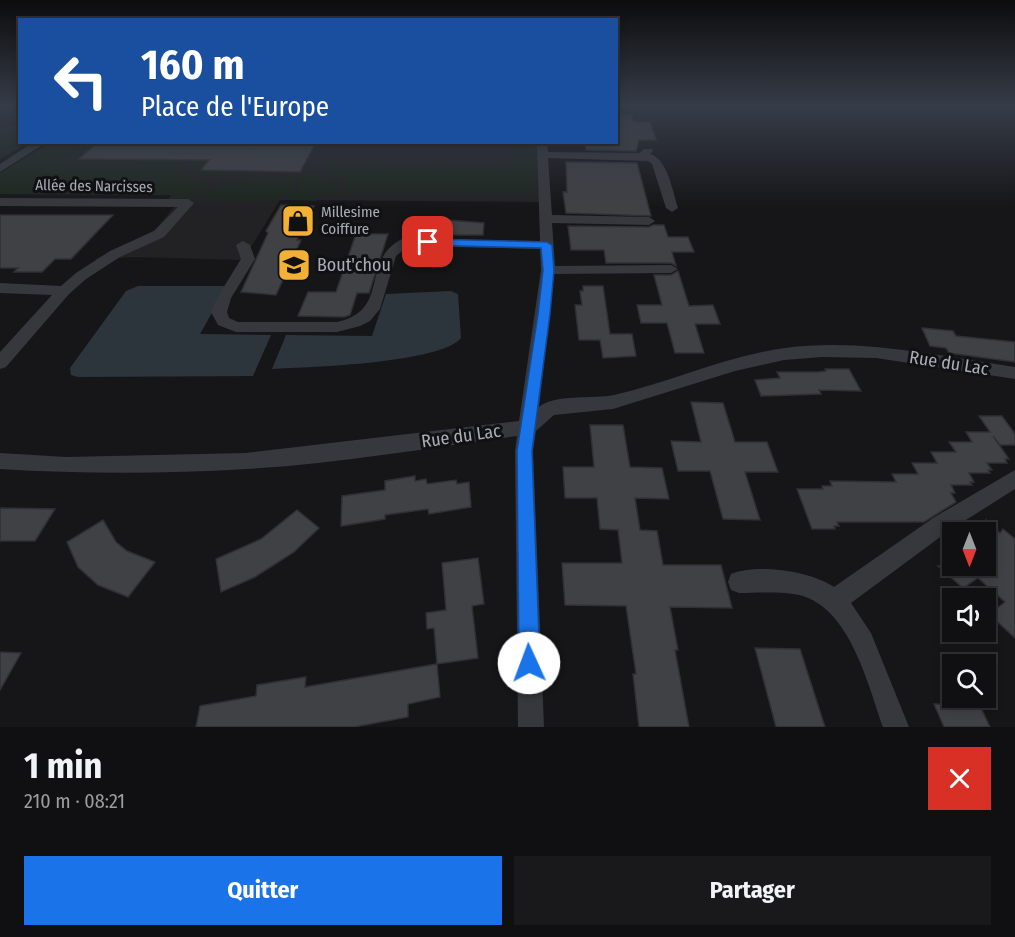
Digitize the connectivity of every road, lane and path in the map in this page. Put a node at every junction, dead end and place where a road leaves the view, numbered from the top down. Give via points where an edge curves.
1 (39, 144) edge
2 (542, 149) edge
3 (0, 169) edge
4 (0, 202) edge
5 (672, 208) dead end
6 (546, 219) junction
7 (649, 221) dead end
8 (243, 245) dead end
9 (547, 245) junction
10 (671, 269) dead end
11 (548, 270) junction
12 (0, 288) edge
13 (64, 291) junction
14 (0, 363) edge
15 (1015, 373) edge
16 (528, 427) junction
17 (0, 461) edge
18 (1015, 479) edge
19 (739, 582) dead end
20 (834, 601) junction
21 (531, 727) edge
22 (896, 727) edge

1 - 3 street
2 - 5 street via 645,153 657,163
2 - 6 street
4 - 13 street, Allée des Narcisses via 188,203 159,234 104,261
6 - 7 street
6 - 9 street
8 - 9 street via 248,259 219,312 223,321 236,327 352,324 366,317 374,307 390,254 396,245 407,242
9 - 11 street
10 - 11 street
11 - 16 street
12 - 13 street
13 - 14 street
15 - 16 street, Rue du Lac via 876,352 784,354 613,402 549,408
16 - 17 street, Rue du Lac via 246,460 66,465
16 - 21 street via 524,451
18 - 20 street via 940,525
19 - 20 street via 800,584
20 - 22 street via 864,644

